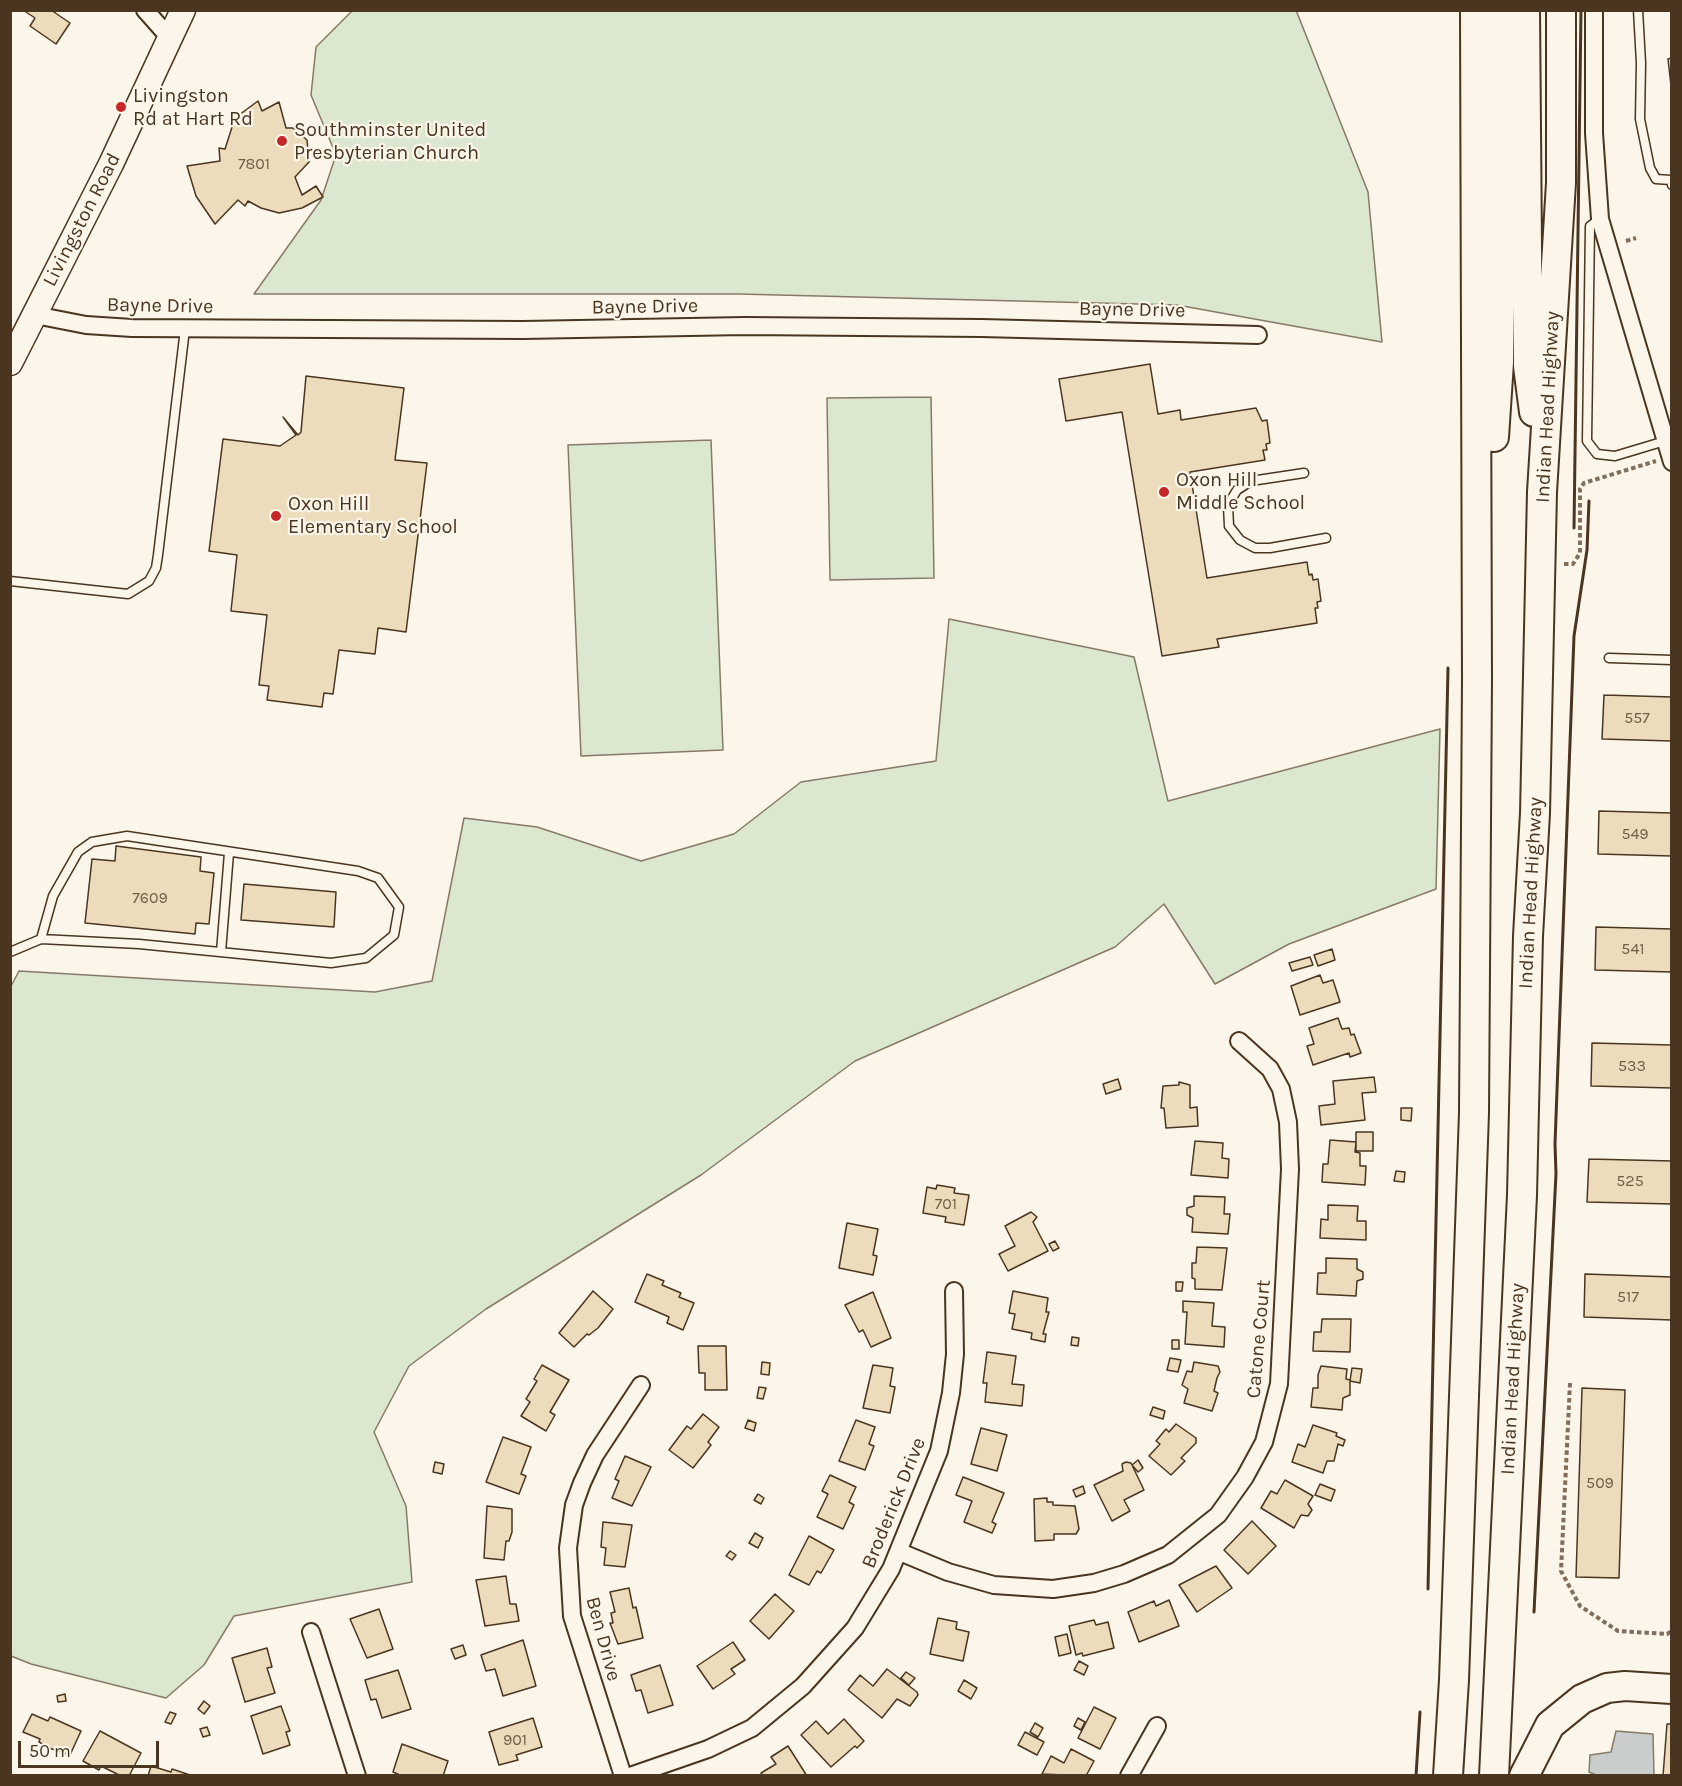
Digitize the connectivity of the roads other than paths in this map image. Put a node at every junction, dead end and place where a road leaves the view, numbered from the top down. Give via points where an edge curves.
1 (144, 10) edge
2 (183, 10) edge
3 (1475, 10) edge
4 (1502, 10) edge
5 (1525, 10) edge
6 (1561, 10) edge
7 (1594, 10) edge
8 (1638, 10) edge
9 (169, 37) junction
10 (1671, 180) edge
11 (1671, 185) edge
12 (1600, 219) junction
13 (35, 315) junction
14 (184, 329) junction
15 (1258, 335) dead end
16 (10, 363) edge
17 (1665, 441) junction
18 (1664, 462) edge
19 (1304, 473) dead end
20 (1542, 492) junction
21 (1326, 538) dead end
22 (10, 581) edge
23 (1609, 658) dead end
24 (1671, 660) edge
25 (1477, 680) junction
26 (229, 853) junction
27 (41, 939) junction
28 (10, 952) edge
29 (221, 952) junction
30 (1239, 1041) dead end
31 (954, 1291) dead end
32 (641, 1385) dead end
33 (900, 1552) junction
34 (311, 1632) dead end
35 (1671, 1689) edge
36 (1157, 1726) dead end
37 (357, 1776) edge
38 (623, 1776) edge
39 (630, 1776) edge
40 (1129, 1776) edge
41 (1448, 1776) edge
42 (1494, 1776) edge
43 (1524, 1776) edge

1 - 9 street
2 - 9 main road, Livingston Road
3 - 25 highway
4 - 25 highway via 1499,362
5 - 20 highway via 1528,366
6 - 20 highway, Indian Head Highway via 1561,183
7 - 12 street via 1594,133
8 - 10 lane via 1640,119 1650,168 1656,179
9 - 13 main road, Livingston Road
10 - 11 lane
12 - 17 street
12 - 17 lane via 1590,226 1587,441 1592,450 1604,456
13 - 14 street, Bayne Drive via 86,325
13 - 16 main road, Livingston Road
14 - 15 street, Bayne Drive via 745,326
14 - 22 lane via 158,555 149,581 128,594
17 - 18 street
19 - 21 lane via 1251,481 1237,490 1228,505 1229,526 1240,540 1255,548
20 - 42 highway, Indian Head Highway via 1522,1195
23 - 24 lane
25 - 41 highway via 1474,1113
26 - 27 lane via 128,836 92,842 78,852 53,896
26 - 29 lane
26 - 29 lane via 358,871 378,878 399,907 394,935 366,958 331,963
27 - 28 lane
27 - 29 lane
30 - 33 street, Catone Court via 1270,1070 1281,1089 1288,1122 1290,1169 1279,1384 1264,1442 1245,1477 1218,1515 1177,1549 1147,1566 1094,1584 1053,1589 994,1585
31 - 33 street, Broderick Drive via 955,1354 944,1434
32 - 38 street, Ben Drive via 595,1455 582,1483 574,1505 568,1548 572,1616
33 - 39 street, Broderick Drive via 842,1644 768,1716 708,1749
34 - 37 street
35 - 43 highway via 1607,1688 1582,1699 1550,1725
36 - 40 street

